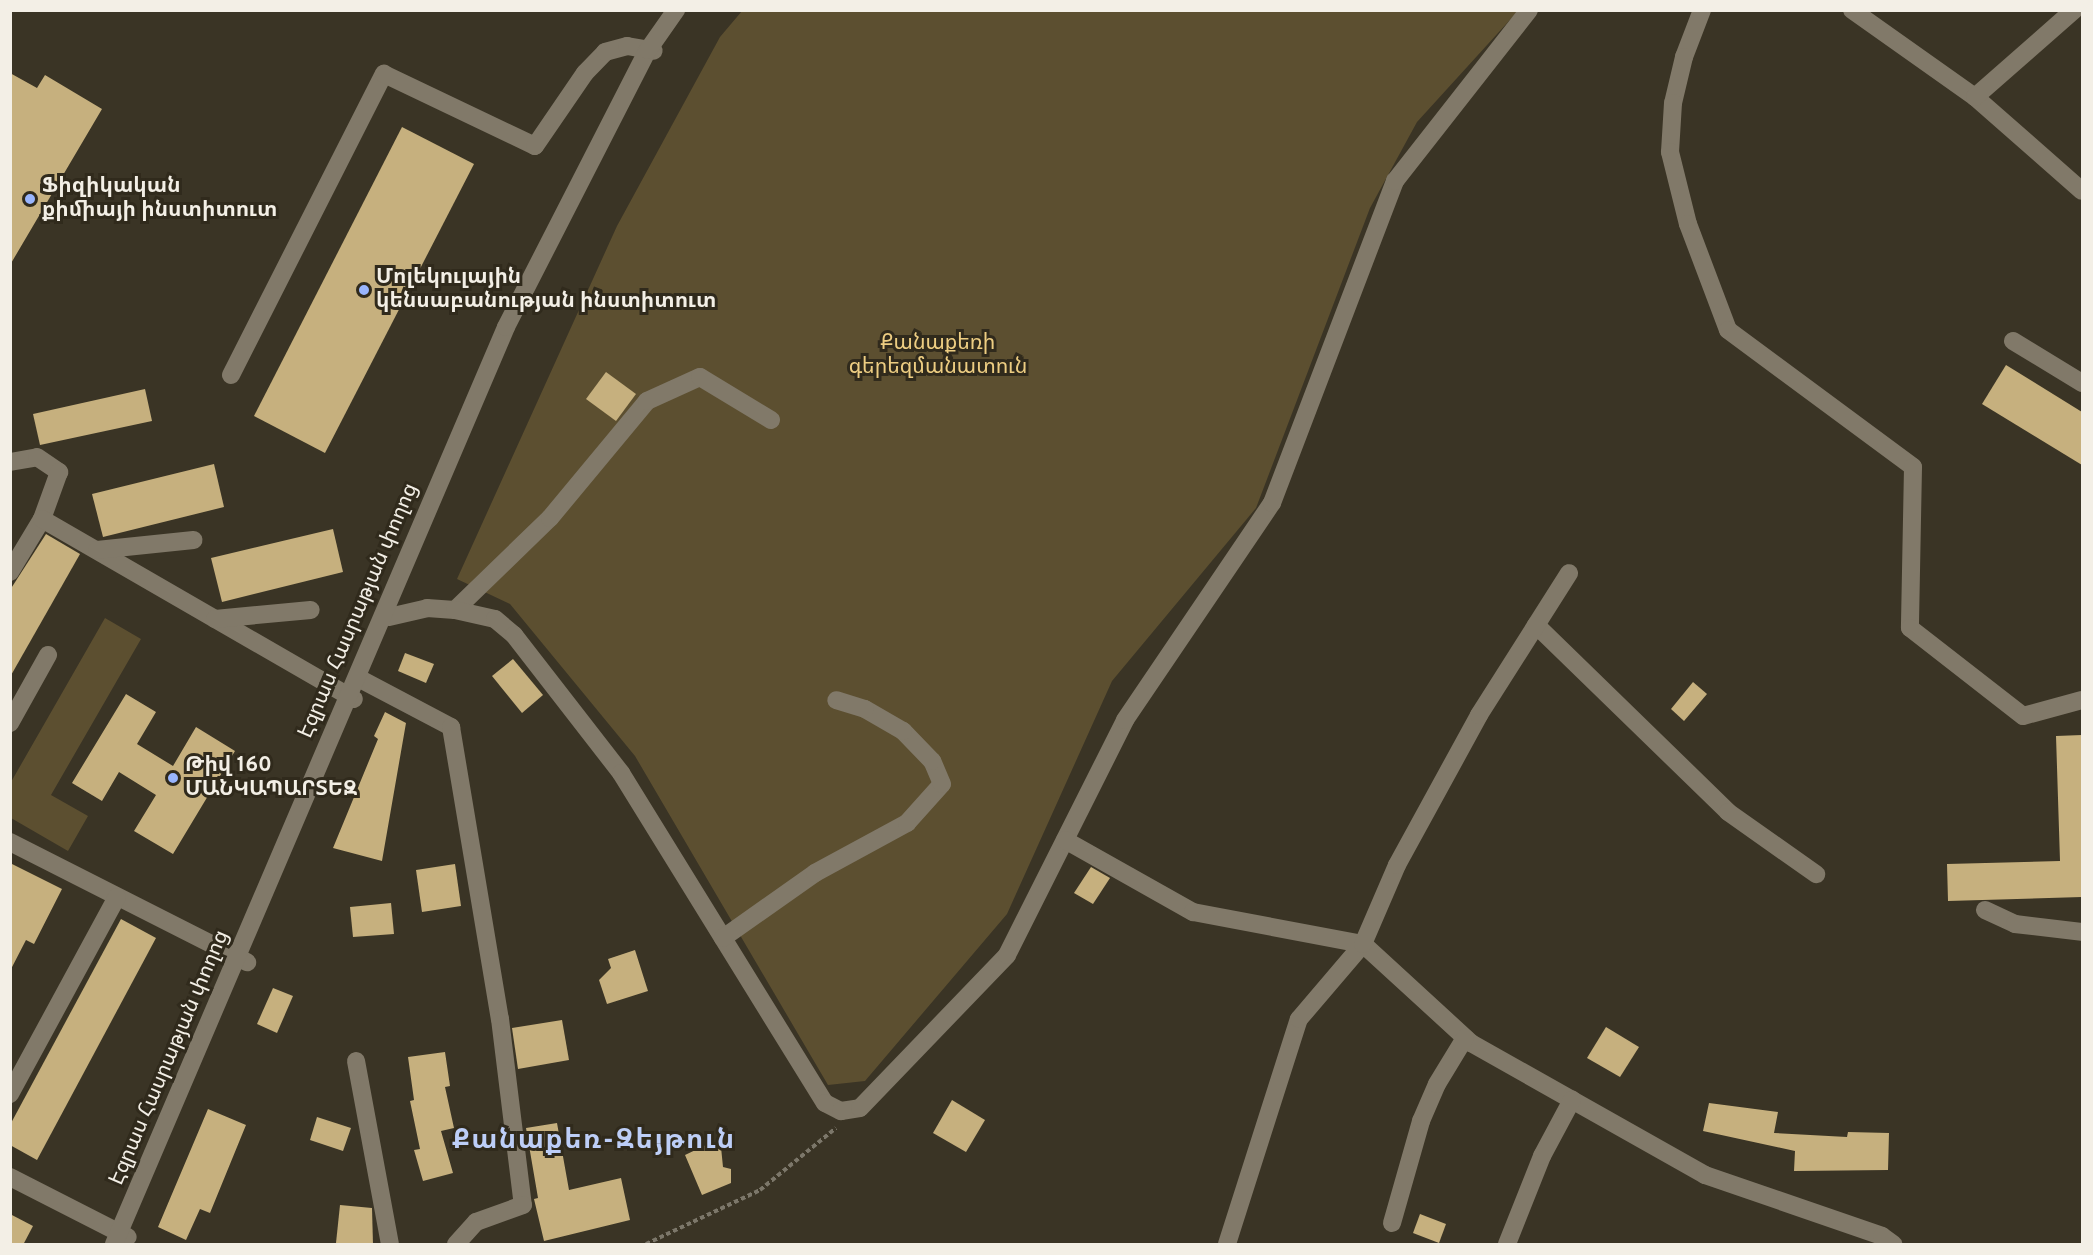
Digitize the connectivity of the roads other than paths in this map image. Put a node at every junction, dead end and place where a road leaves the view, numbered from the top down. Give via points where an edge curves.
1 (676, 10) edge
2 (685, 10) edge
3 (1529, 10) edge
4 (1702, 10) edge
5 (1852, 10) edge
6 (2074, 10) edge
7 (651, 50) junction
8 (1974, 97) junction
9 (2082, 191) edge
10 (2013, 341) dead end
11 (231, 375) dead end
12 (2082, 383) edge
13 (771, 420) dead end
14 (10, 462) edge
15 (42, 519) junction
16 (193, 540) dead end
17 (97, 550) junction
18 (10, 572) edge
19 (1569, 573) dead end
20 (311, 610) dead end
21 (455, 610) junction
22 (389, 617) junction
23 (214, 619) junction
24 (1536, 626) junction
25 (48, 655) dead end
26 (362, 680) junction
27 (350, 697) junction
28 (836, 700) dead end
29 (2082, 700) edge
30 (10, 723) edge
31 (1065, 840) junction
32 (10, 842) edge
33 (1816, 874) dead end
34 (117, 897) junction
35 (1985, 910) dead end
36 (2082, 932) edge
37 (723, 938) junction
38 (1363, 945) junction
39 (243, 960) junction
40 (1465, 1038) junction
41 (356, 1061) dead end
42 (10, 1095) edge
43 (1572, 1100) junction
44 (10, 1177) edge
45 (1392, 1223) dead end
46 (123, 1240) edge
47 (390, 1245) edge
48 (456, 1245) edge
49 (1227, 1245) edge
50 (1507, 1245) edge
51 (1893, 1245) edge

1 - 7 street, Էզրաս Հասրաթյան փողոց
2 - 7 street, Էզրաս Հասրաթյան փողոց
3 - 31 street via 1395,181 1272,503 1125,720
4 - 29 street via 1684,57 1673,103 1670,152 1688,224 1728,330 1913,467 1910,628 2024,716
5 - 8 street
6 - 8 street
7 - 11 street via 627,46 605,52 585,73 534,146 384,74
7 - 22 street, Էզրաս Հասրաթյան փողոց via 502,358
7 - 27 street, Էզրաս Հասրաթյան փողոց via 506,327
8 - 9 street
10 - 12 street
13 - 21 street via 700,377 647,401 550,518
14 - 15 street via 37,457 59,472
15 - 17 street
15 - 18 street
16 - 17 street
17 - 23 street
19 - 24 street
20 - 23 street
21 - 22 street via 427,608
21 - 37 street via 495,619 514,635 621,773
22 - 26 street, Էզրաս Հասրաթյան փողոց
23 - 27 street
24 - 33 street via 1728,812
24 - 38 street via 1479,715 1403,855
25 - 30 street
26 - 27 street, Էզրաս Հասրաթյան փողոց
26 - 48 street via 451,727 500,1019 523,1205 476,1222
27 - 39 street, Էզրաս Հասրաթյան փողոց
28 - 37 street via 865,709 903,731 932,760 942,784 907,822 815,873
31 - 37 street via 1007,955 860,1108 841,1112 825,1103
31 - 38 street via 1193,912
32 - 34 street
34 - 39 street
34 - 42 street
35 - 36 street via 2015,924
38 - 40 street
38 - 49 street via 1299,1019
39 - 46 street, Էզրաս Հասրաթյան փողոց
40 - 43 street
40 - 45 street via 1437,1084 1421,1121
41 - 47 street
43 - 50 street via 1542,1156
43 - 51 street via 1705,1175 1882,1236
44 - 46 street

